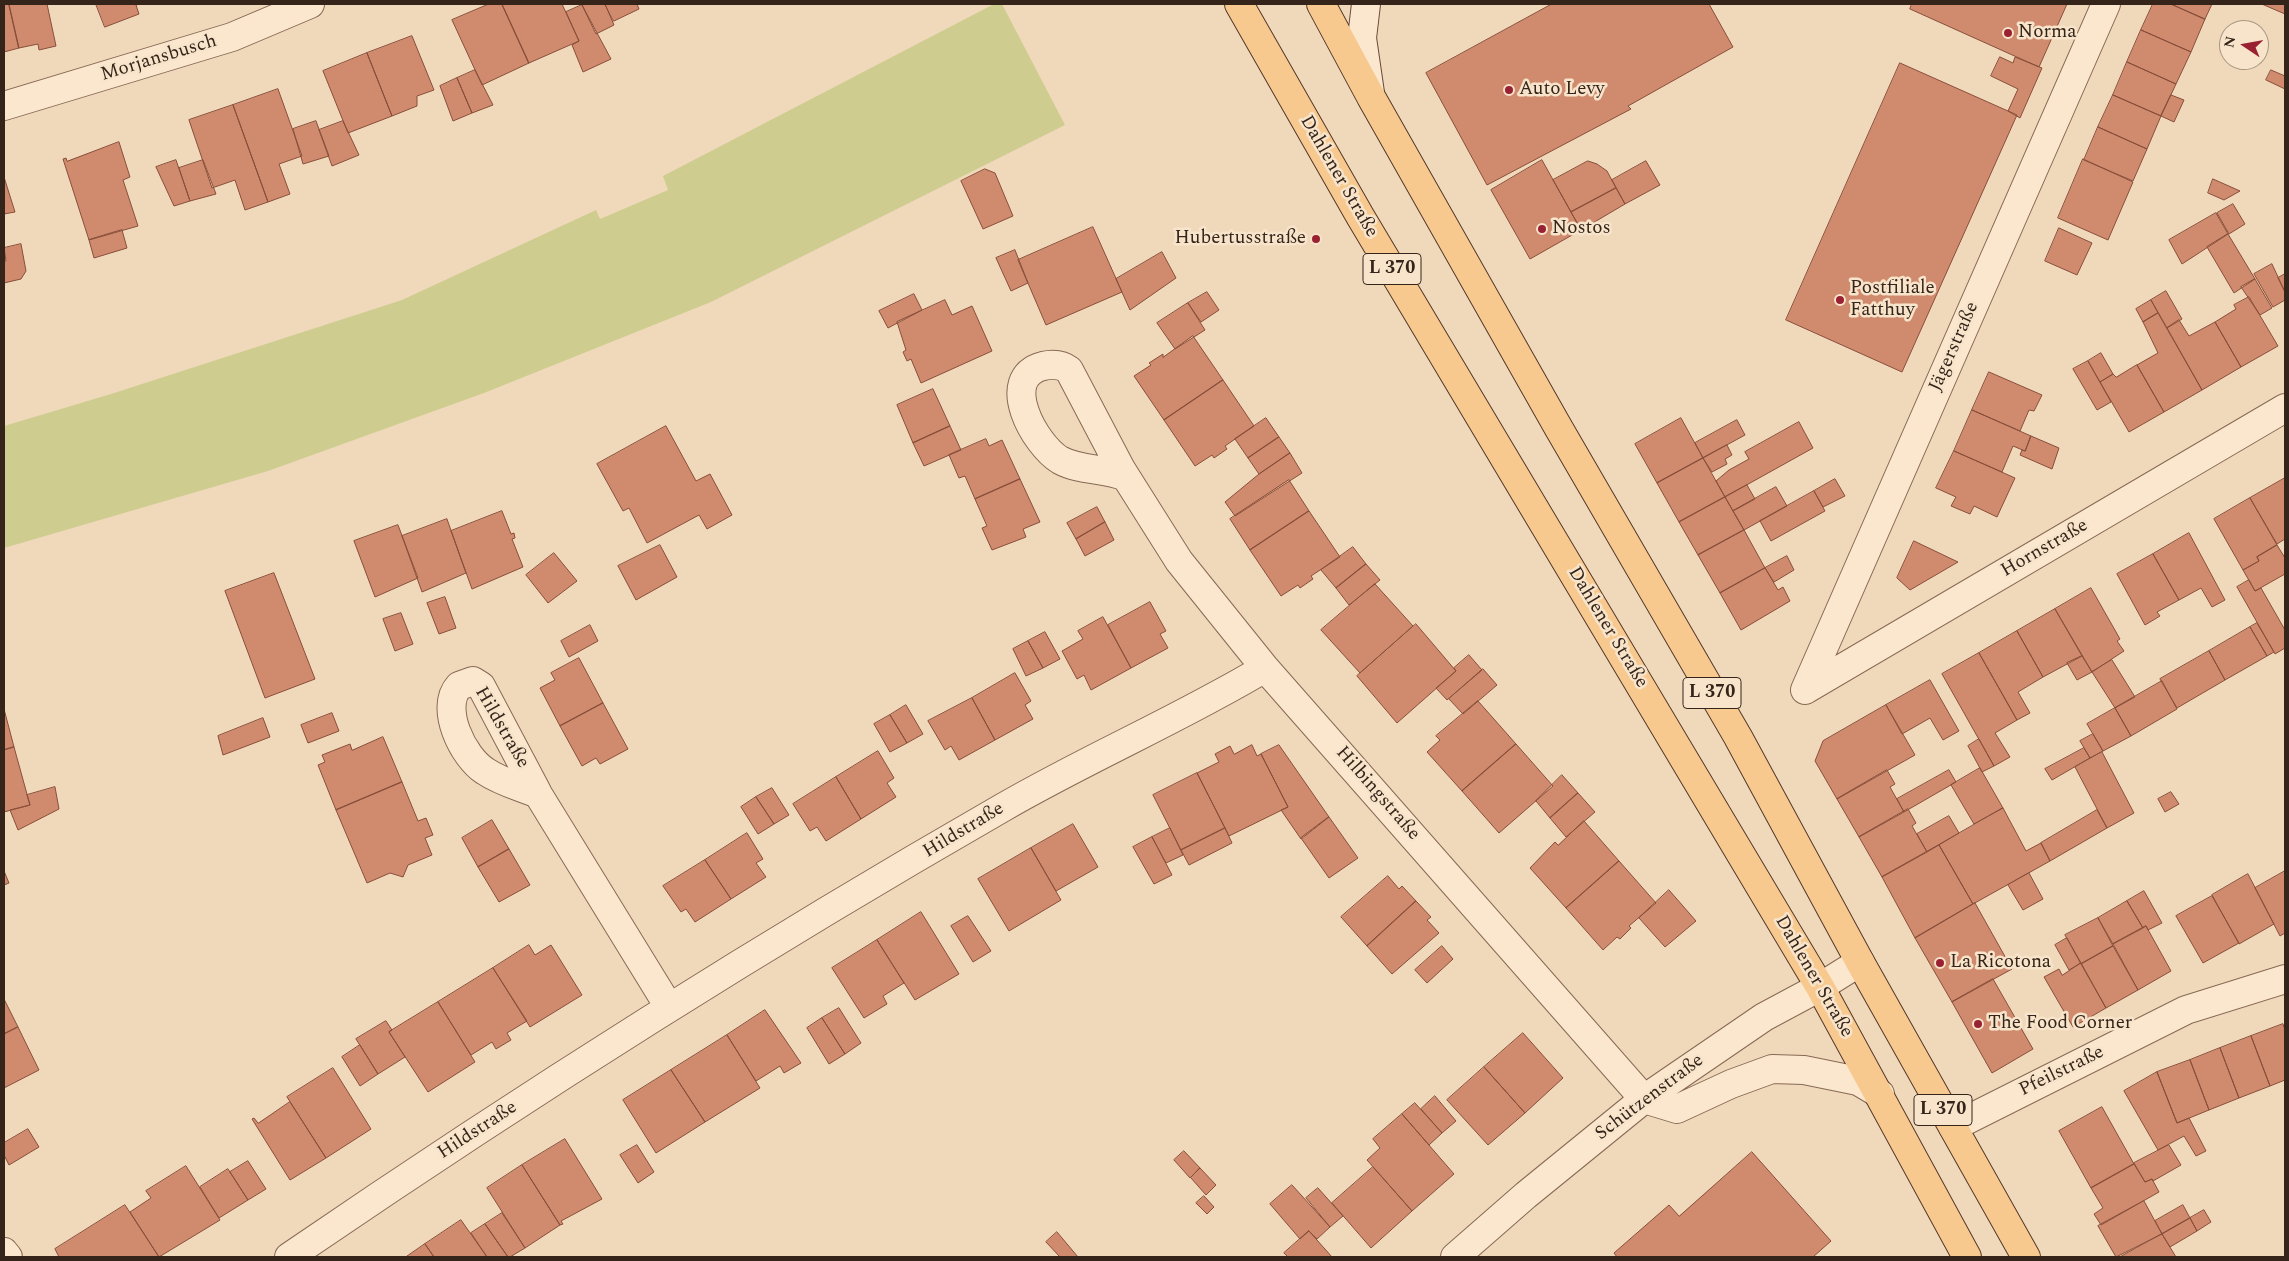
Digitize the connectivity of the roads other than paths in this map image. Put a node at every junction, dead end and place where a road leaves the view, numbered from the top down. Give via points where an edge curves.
1 (310, 4) edge
2 (1239, 4) edge
3 (1321, 4) edge
4 (1366, 4) edge
5 (2106, 4) edge
6 (1371, 97) junction
7 (4, 106) edge
8 (2285, 408) edge
9 (1126, 477) dead end
10 (1266, 668) junction
11 (1804, 690) joint
12 (538, 794) dead end
13 (1860, 962) junction
14 (2285, 979) edge
15 (1820, 987) junction
16 (669, 1007) junction
17 (1880, 1094) junction
18 (1644, 1099) junction
19 (1953, 1128) junction
20 (4, 1252) edge
21 (8, 1257) edge
22 (288, 1257) edge
23 (1455, 1257) edge
24 (1967, 1257) edge
25 (2026, 1257) edge

1 - 7 street, Morjansbusch via 232,37
2 - 15 main road, Dahlener Straße / L 370 via 1360,216
3 - 6 main road, L 370
4 - 6 street via 1362,38
5 - 11 street, Jägerstraße
6 - 13 main road, L 370 via 1738,737
8 - 11 street, Hornstraße
9 - 10 street, Hilbingstraße via 1179,561
10 - 16 street, Hildstraße via 1004,807
10 - 18 street, Hilbingstraße
12 - 16 street
13 - 15 street, Schützenstraße
13 - 19 main road, L 370
14 - 19 street, Pfeilstraße via 2186,1010
15 - 17 main road, Dahlener Straße / L 370
15 - 18 street, Schützenstraße via 1750,1026
16 - 22 street, Hildstraße
17 - 18 street via 1858,1081 1804,1070 1772,1069 1677,1109
17 - 24 main road, Dahlener Straße / L 370
18 - 23 street, Schützenstraße
19 - 25 main road, L 370
20 - 21 street

